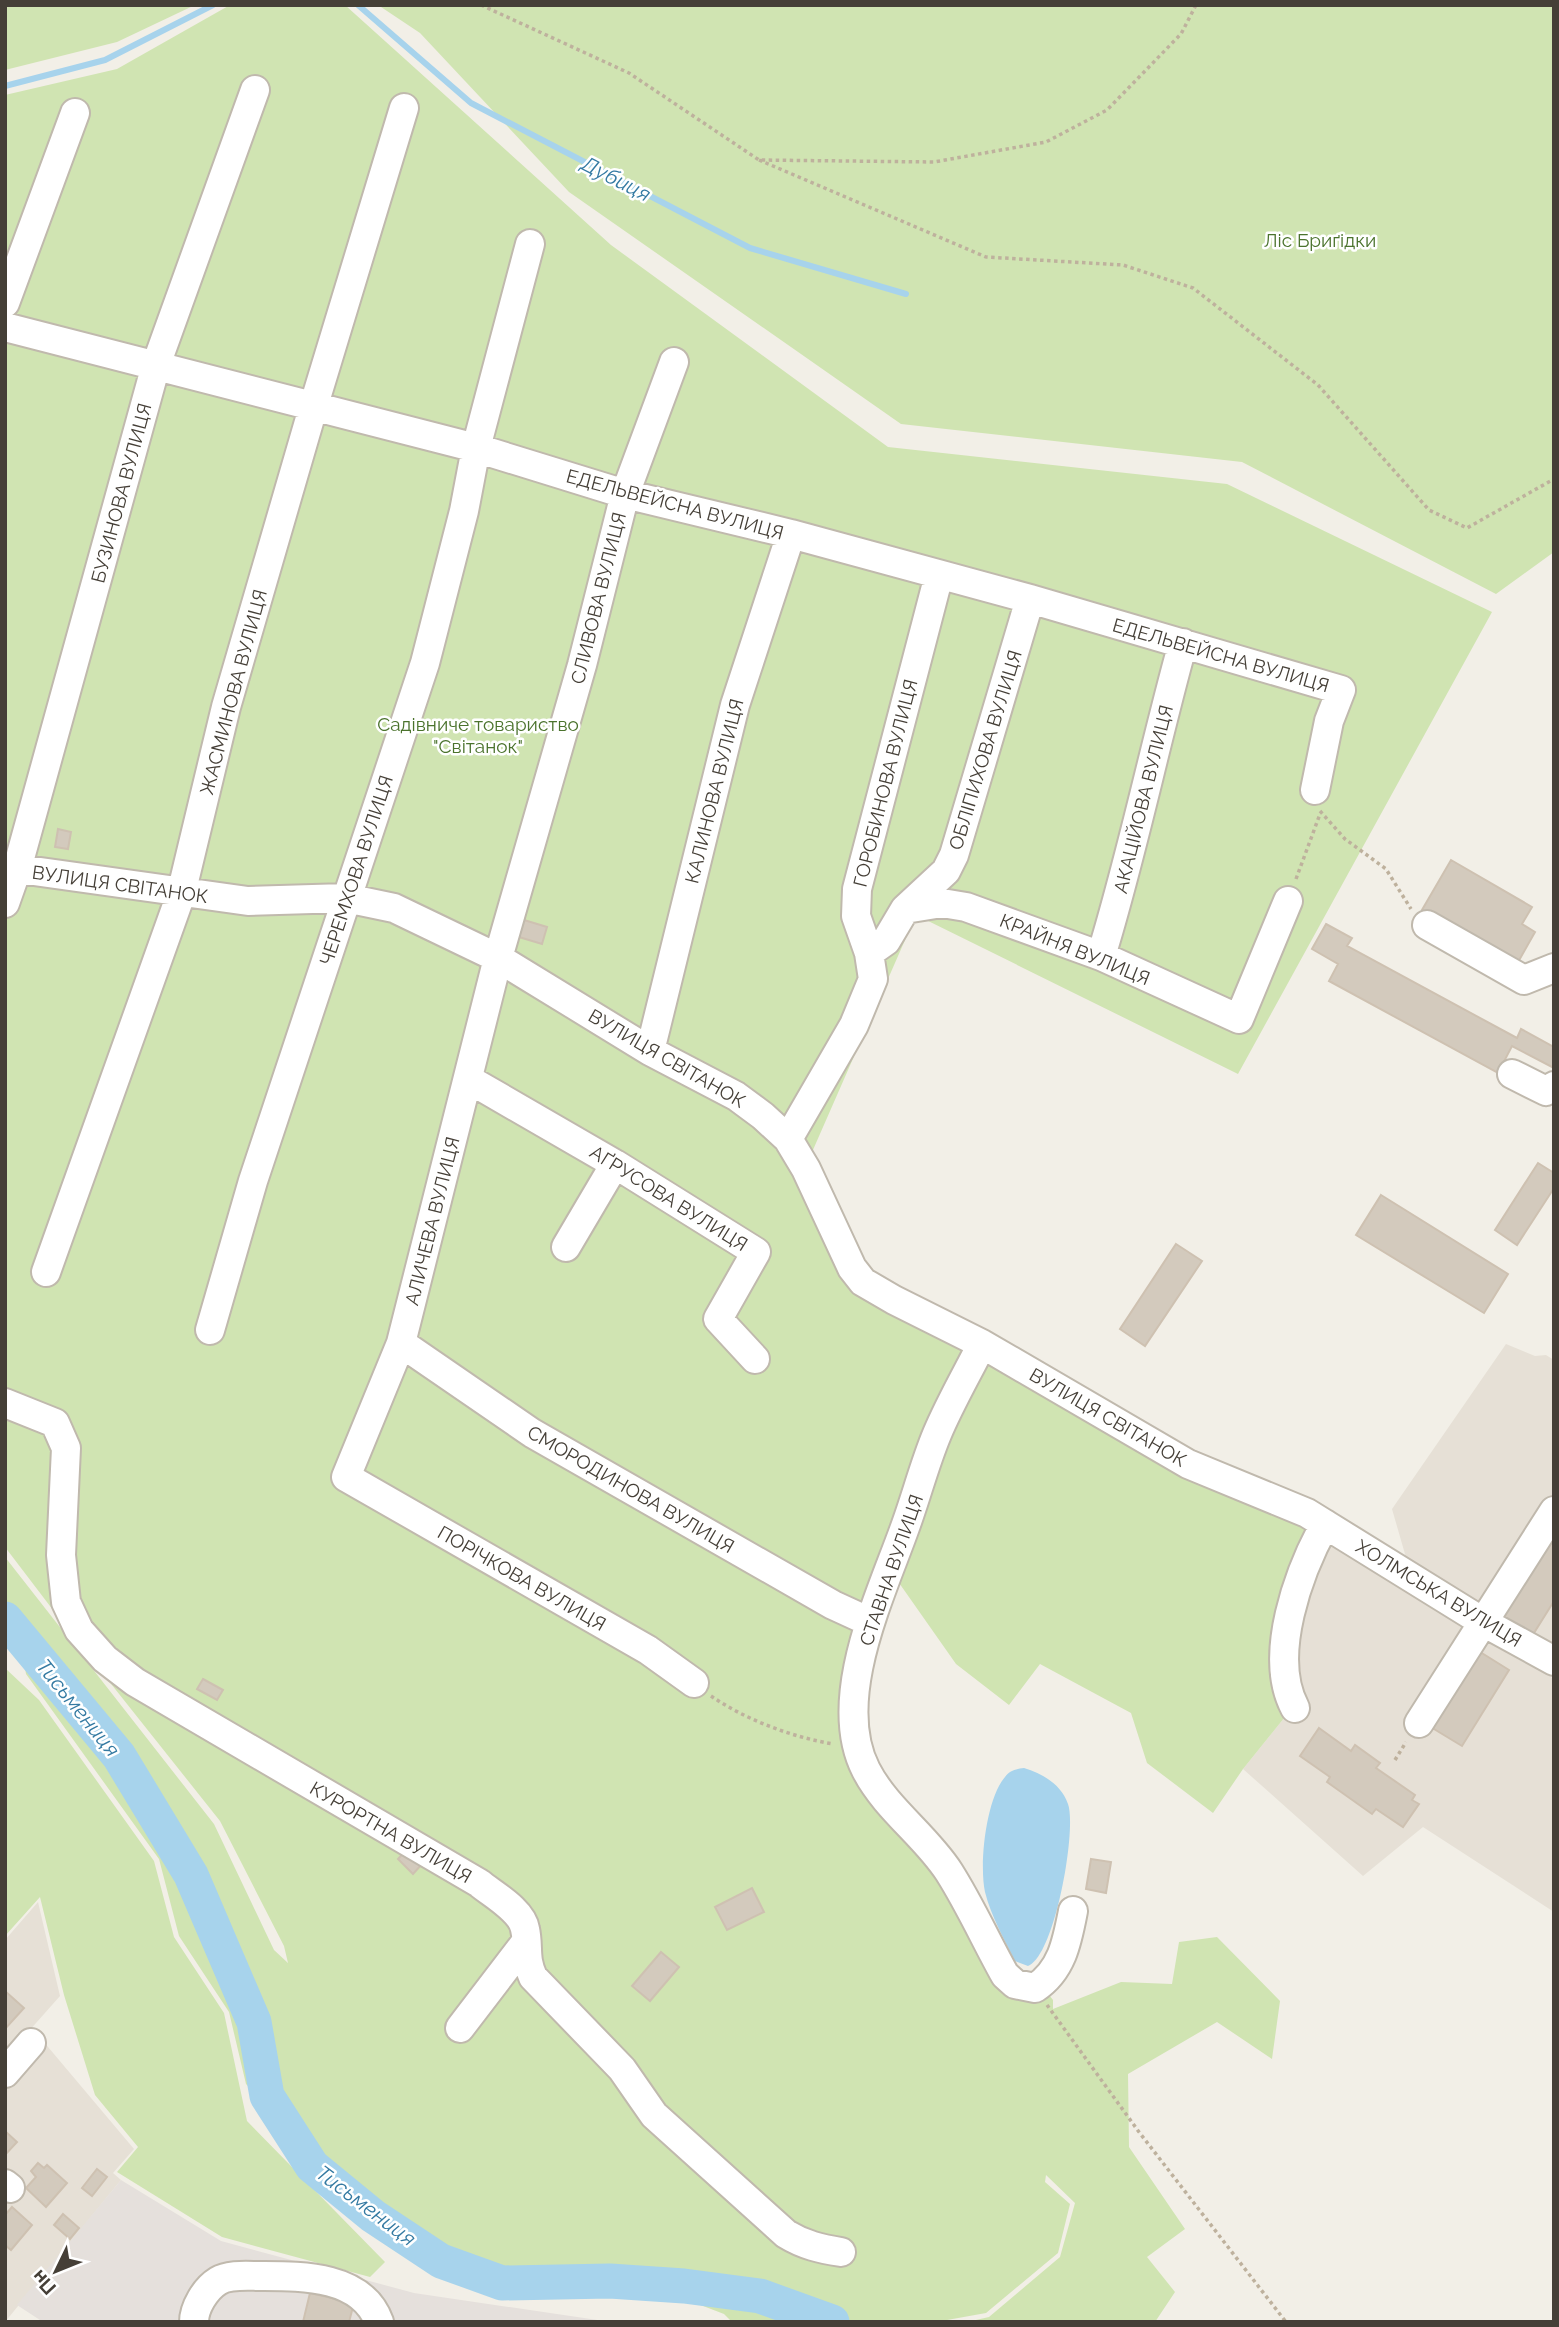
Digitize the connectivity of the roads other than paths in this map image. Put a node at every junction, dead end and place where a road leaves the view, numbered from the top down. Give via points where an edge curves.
1 (255, 90) dead end
2 (404, 108) dead end
3 (75, 113) dead end
4 (530, 244) dead end
5 (5, 303) edge
6 (5, 327) edge
7 (674, 362) dead end
8 (156, 365) junction
9 (313, 408) junction
10 (476, 448) junction
11 (625, 494) junction
12 (791, 534) junction
13 (939, 575) junction
14 (1030, 599) junction
15 (1183, 642) junction
16 (1318, 802) road end
17 (11, 868) edge
18 (181, 894) junction
19 (346, 898) junction
20 (1288, 901) road end
21 (5, 903) edge
22 (905, 909) junction
23 (1427, 925) road end
24 (869, 953) junction
25 (1101, 956) junction
26 (498, 958) junction
27 (1554, 968) edge
28 (650, 1051) junction
29 (1512, 1074) dead end
30 (468, 1079) junction
31 (1554, 1086) edge
32 (788, 1139) junction
33 (615, 1164) junction
34 (566, 1247) dead end
35 (46, 1272) dead end
36 (210, 1330) dead end
37 (401, 1343) junction
38 (982, 1344) junction
39 (755, 1359) dead end
40 (5, 1403) edge
41 (346, 1477) joint
42 (1554, 1511) edge
43 (1325, 1524) junction
44 (870, 1622) junction
45 (1483, 1622) junction
46 (1554, 1661) edge
47 (694, 1683) road end
48 (1295, 1708) dead end
49 (1419, 1723) dead end
50 (1073, 1911) dead end
51 (526, 1943) junction
52 (460, 2028) dead end
53 (31, 2043) dead end
54 (5, 2073) edge
55 (841, 2252) dead end
56 (194, 2322) edge
57 (379, 2322) edge

1 - 8 street, БУЗИНОВА ВУЛИЦЯ
2 - 9 street, ЖАСМИНОВА ВУЛИЦЯ
3 - 5 street
4 - 10 street, ЧЕРЕМХОВА ВУЛИЦЯ
6 - 8 street, ЕДЕЛЬВЕЙСНА ВУЛИЦЯ
7 - 11 street, СЛИВОВА ВУЛИЦЯ
8 - 9 street, ЕДЕЛЬВЕЙСНА ВУЛИЦЯ
8 - 17 street, БУЗИНОВА ВУЛИЦЯ
9 - 10 street, ЕДЕЛЬВЕЙСНА ВУЛИЦЯ
9 - 18 street, ЖАСМИНОВА ВУЛИЦЯ via 226,707
10 - 11 street, ЕДЕЛЬВЕЙСНА ВУЛИЦЯ
10 - 19 street, ЧЕРЕМХОВА ВУЛИЦЯ via 425,663
11 - 12 street, ЕДЕЛЬВЕЙСНА ВУЛИЦЯ
11 - 26 street, СЛИВОВА ВУЛИЦЯ via 582,665
12 - 13 street, ЕДЕЛЬВЕЙСНА ВУЛИЦЯ
12 - 28 street, КАЛИНОВА ВУЛИЦЯ via 735,705
13 - 14 street, ЕДЕЛЬВЕЙСНА ВУЛИЦЯ
13 - 24 street, ГОРОБИНОВА ВУЛИЦЯ via 857,890 856,916
14 - 15 street, ЕДЕЛЬВЕЙСНА ВУЛИЦЯ
14 - 22 street, ОБЛІПИХОВА ВУЛИЦЯ via 954,855 946,871
15 - 16 street, ЕДЕЛЬВЕЙСНА ВУЛИЦЯ via 1341,690 1329,721
15 - 25 street, АКАЦІЙОВА ВУЛИЦЯ
17 - 18 street, ВУЛИЦЯ СВІТАНОК
17 - 21 street, БУЗИНОВА ВУЛИЦЯ
18 - 19 street, ВУЛИЦЯ СВІТАНОК via 248,901
18 - 35 street, ЖАСМИНОВА ВУЛИЦЯ
19 - 26 street, ВУЛИЦЯ СВІТАНОК via 394,908
19 - 36 street, ЧЕРЕМХОВА ВУЛИЦЯ via 253,1181
20 - 25 street, КРАЙНЯ ВУЛИЦЯ via 1239,1019
22 - 24 street, ОБЛІПИХОВА ВУЛИЦЯ via 886,941
22 - 25 street, КРАЙНЯ ВУЛИЦЯ via 927,904 966,907
23 - 27 street via 1524,980
24 - 32 street, ГОРОБИНОВА ВУЛИЦЯ via 873,979 867,997
26 - 28 street, ВУЛИЦЯ СВІТАНОК
26 - 30 street, АЛИЧЕВА ВУЛИЦЯ
28 - 32 street, ВУЛИЦЯ СВІТАНОК via 736,1096
29 - 31 street via 1546,1091
30 - 33 street, АҐРУСОВА ВУЛИЦЯ
30 - 37 street, АЛИЧЕВА ВУЛИЦЯ
32 - 38 street, ВУЛИЦЯ СВІТАНОК via 863,1282
33 - 34 street
33 - 39 street, АҐРУСОВА ВУЛИЦЯ via 756,1252 718,1319
37 - 41 street, АЛИЧЕВА ВУЛИЦЯ
37 - 44 street, СМОРОДИНОВА ВУЛИЦЯ via 532,1433
38 - 43 street, ВУЛИЦЯ СВІТАНОК via 1188,1464
38 - 44 street, СТАВНА ВУЛИЦЯ via 937,1434
40 - 51 street, КУРОРТНА ВУЛИЦЯ via 55,1423 66,1448 61,1555 66,1602 79,1630 105,1658 135,1682 479,1883 515,1912 525,1926
41 - 47 street, ПОРІЧКОВА ВУЛИЦЯ via 648,1650
42 - 45 street
43 - 45 street, ХОЛМСЬКА ВУЛИЦЯ
43 - 48 street via 1301,1575 1286,1637 1285,1682
44 - 50 street, СТАВНА ВУЛИЦЯ via 853,1697 856,1746 881,1792 949,1871 1005,1975 1015,1984 1035,1988 1048,1979 1066,1949
45 - 46 street, ХОЛМСЬКА ВУЛИЦЯ
45 - 49 street
51 - 52 street
51 - 55 street, КУРОРТНА ВУЛИЦЯ via 533,1977 622,2069 654,2115 786,2234 800,2243
53 - 54 street
56 - 57 street via 202,2298 218,2281 308,2276 346,2287 361,2297

